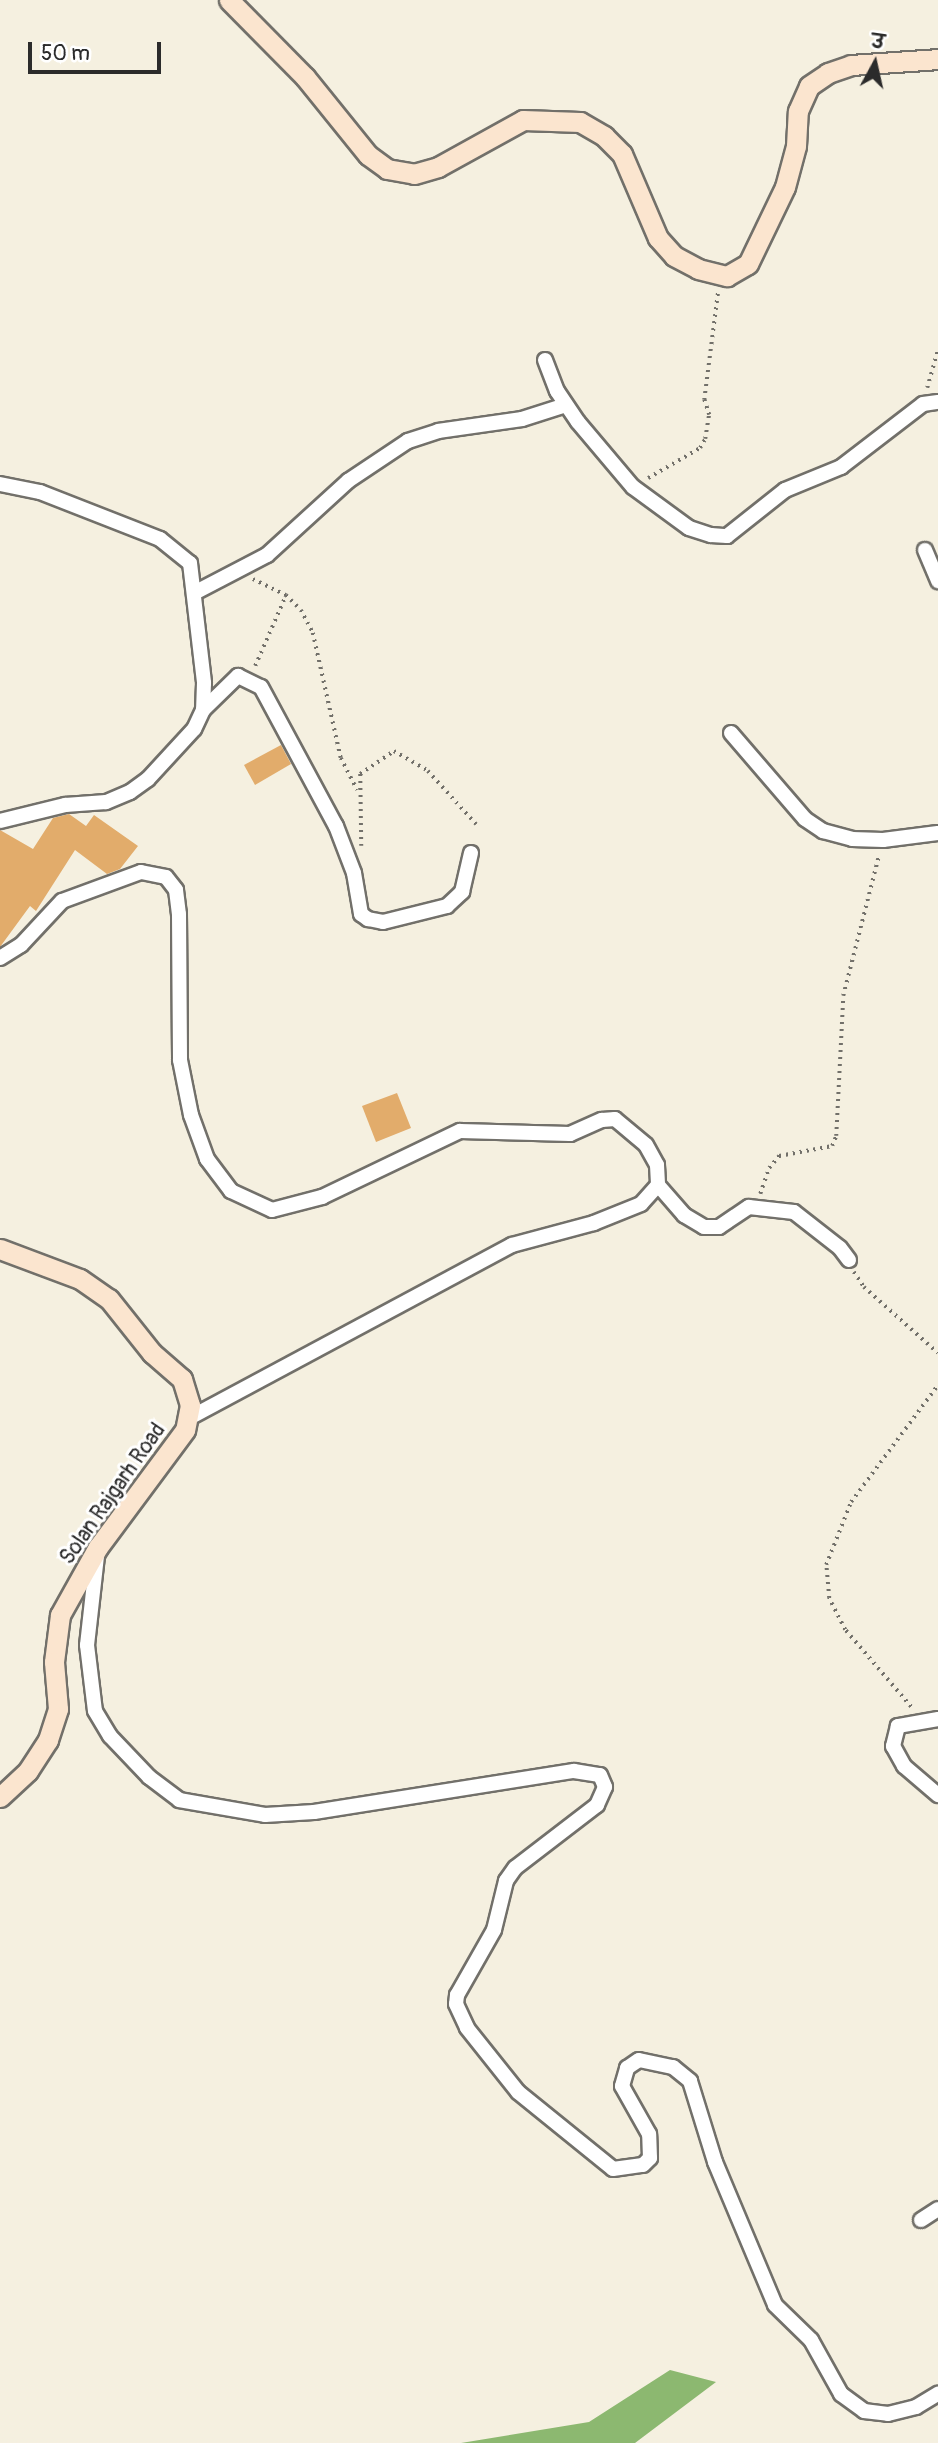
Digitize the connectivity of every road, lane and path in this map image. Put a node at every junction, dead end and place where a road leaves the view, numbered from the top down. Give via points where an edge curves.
1 (229, 0) edge
2 (938, 59) edge
3 (720, 275) junction
4 (938, 349) edge
5 (545, 360) dead end
6 (930, 403) edge
7 (566, 405) junction
8 (0, 484) edge
9 (633, 487) junction
10 (925, 550) dead end
11 (239, 572) junction
12 (938, 581) edge
13 (196, 592) junction
14 (286, 595) junction
15 (250, 678) junction
16 (203, 710) junction
17 (731, 733) dead end
18 (358, 791) junction
19 (0, 821) edge
20 (476, 824) dead end
21 (938, 833) edge
22 (883, 840) junction
23 (361, 851) dead end
24 (471, 853) dead end
25 (0, 958) edge
26 (657, 1185) junction
27 (757, 1208) junction
28 (0, 1249) edge
29 (849, 1260) joint
30 (938, 1353) edge
31 (938, 1385) edge
32 (187, 1419) junction
33 (97, 1547) junction
34 (922, 1719) junction
35 (938, 1719) edge
36 (938, 1795) edge
37 (0, 1797) edge
38 (938, 2209) edge
39 (921, 2220) dead end
40 (938, 2394) edge

1 - 3 main road via 305,77 368,155 387,169 414,174 438,167 523,120 580,122 622,153 658,237 674,256
2 - 3 main road via 851,65 828,72 809,86 798,111 796,146 785,187 748,264 740,271
3 - 9 path via 704,400 709,415 705,439 699,448
4 - 6 path
5 - 7 street
6 - 9 street via 861,455 785,490 727,536 689,528
7 - 9 street via 598,450
7 - 11 street via 522,419 438,431 408,441 348,481 267,555
8 - 13 street via 40,492 160,540 190,563
10 - 12 street
11 - 13 street
11 - 14 path
13 - 16 street
14 - 15 path
14 - 18 path via 302,610 313,633 341,758
15 - 16 street via 238,676
15 - 24 street via 274,706 336,826 354,873 361,914 383,922 447,906 462,892
16 - 19 street via 194,729 130,792 106,802 65,804
17 - 22 street via 805,819 823,831 852,839
18 - 20 path via 360,774 386,754 399,752 428,771
18 - 23 path
21 - 22 street
22 - 27 path via 843,996 836,1136 832,1146 779,1156 769,1168
25 - 26 street via 21,945 62,901 141,872 166,877 176,890 179,914 179,1048 191,1115 207,1159 231,1191 272,1210 322,1197 460,1131 570,1134 602,1120 626,1125 646,1145 657,1165
26 - 27 street via 684,1216 704,1227 719,1227 749,1207
26 - 32 street via 641,1204 594,1223 512,1244
27 - 29 street via 794,1212
28 - 32 main road, Solan Rajgarh Road via 80,1279 120,1308 152,1353 182,1378 190,1405
29 - 30 path via 864,1287
31 - 34 path via 851,1502 826,1565 829,1598 845,1630
32 - 33 main road, Solan Rajgarh Road via 186,1430
33 - 37 main road, Solan Rajgarh Road via 60,1615 54,1662 58,1709 48,1741 28,1771
33 - 40 street via 87,1645 95,1711 133,1761 179,1800 265,1815 314,1812 574,1771 600,1775 606,1787 597,1805 515,1868 506,1881 494,1930 457,1995 456,2004 467,2028 518,2092 613,2169 643,2165 650,2158 649,2134 622,2086 627,2068 639,2060 673,2067 690,2081 715,2162 775,2305 811,2340 841,2394 864,2411 888,2414 916,2407
34 - 35 street
34 - 36 street via 898,1726 893,1746 904,1766
38 - 39 street

